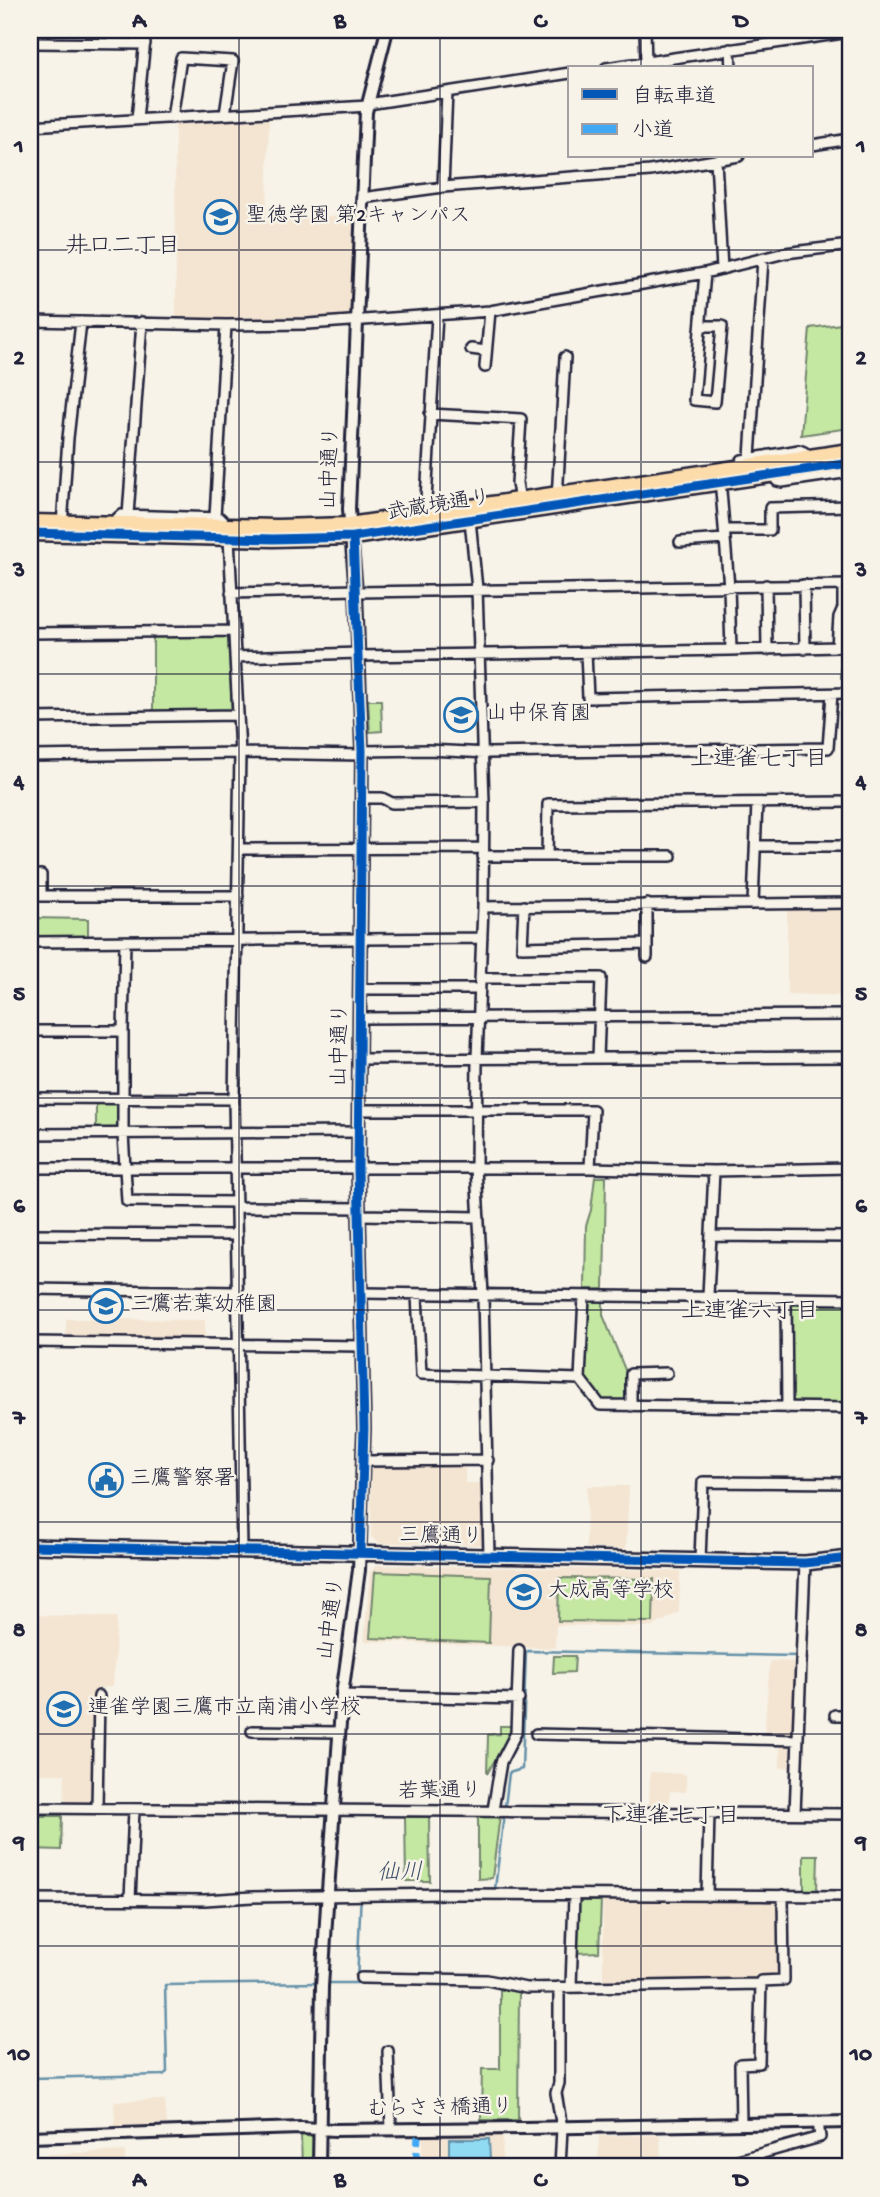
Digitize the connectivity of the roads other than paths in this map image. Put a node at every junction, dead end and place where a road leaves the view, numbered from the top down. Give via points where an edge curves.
1 (146, 30) edge
2 (387, 30) edge
3 (645, 30) edge
4 (850, 32) edge
5 (30, 43) edge
6 (145, 44) junction
7 (730, 49) junction
8 (646, 63) junction
9 (622, 66) edge
10 (731, 66) edge
11 (568, 73) edge
12 (447, 92) junction
13 (368, 105) junction
14 (225, 114) junction
15 (172, 118) junction
16 (136, 119) junction
17 (30, 126) edge
18 (850, 139) edge
19 (814, 145) edge
20 (726, 158) edge
21 (716, 160) junction
22 (443, 187) junction
23 (362, 198) junction
24 (850, 245) edge
25 (763, 259) junction
26 (722, 269) junction
27 (705, 273) junction
28 (490, 312) junction
29 (437, 316) junction
30 (30, 321) edge
31 (357, 321) junction
32 (81, 322) junction
33 (142, 322) junction
34 (226, 325) junction
35 (701, 326) junction
36 (471, 349) dead end
37 (486, 351) junction
38 (565, 357) dead end
39 (485, 367) dead end
40 (430, 414) junction
41 (850, 451) edge
42 (750, 457) junction
43 (807, 458) junction
44 (850, 463) edge
45 (738, 468) junction
46 (850, 472) edge
47 (772, 474) junction
48 (719, 477) junction
49 (520, 501) junction
50 (557, 501) junction
51 (850, 506) edge
52 (128, 515) junction
53 (425, 516) junction
54 (215, 517) junction
55 (470, 520) junction
56 (30, 522) edge
57 (111, 524) junction
58 (61, 528) junction
59 (351, 531) junction
60 (229, 532) junction
61 (30, 533) edge
62 (725, 535) junction
63 (680, 542) dead end
64 (766, 585) junction
65 (804, 585) junction
66 (847, 585) edge
67 (729, 587) junction
68 (477, 589) junction
69 (356, 591) junction
70 (231, 593) junction
71 (233, 631) junction
72 (30, 633) edge
73 (805, 649) junction
74 (731, 650) junction
75 (767, 650) junction
76 (586, 653) junction
77 (358, 654) junction
78 (479, 654) junction
79 (235, 656) junction
80 (832, 694) junction
81 (850, 694) edge
82 (238, 715) junction
83 (30, 718) edge
84 (483, 752) junction
85 (240, 753) junction
86 (362, 753) junction
87 (30, 757) edge
88 (362, 798) junction
89 (484, 802) junction
90 (850, 802) edge
91 (757, 803) junction
92 (756, 846) junction
93 (850, 846) edge
94 (362, 848) junction
95 (239, 849) junction
96 (483, 852) junction
97 (547, 856) junction
98 (671, 856) dead end
99 (30, 876) edge
100 (238, 896) junction
101 (754, 903) junction
102 (850, 903) edge
103 (647, 904) junction
104 (524, 906) junction
105 (483, 907) junction
106 (482, 938) junction
107 (361, 940) junction
108 (237, 941) junction
109 (30, 942) edge
110 (125, 942) junction
111 (647, 944) junction
112 (647, 957) dead end
113 (480, 978) junction
114 (360, 989) junction
115 (480, 989) junction
116 (850, 1015) edge
117 (601, 1017) junction
118 (360, 1018) junction
119 (478, 1018) junction
120 (30, 1031) edge
121 (124, 1031) junction
122 (850, 1057) edge
123 (477, 1058) junction
124 (598, 1058) junction
125 (359, 1059) junction
126 (30, 1098) edge
127 (123, 1098) junction
128 (234, 1099) junction
129 (358, 1110) junction
130 (476, 1111) junction
131 (358, 1132) junction
132 (30, 1133) edge
133 (123, 1134) junction
134 (234, 1134) junction
135 (30, 1168) edge
136 (125, 1168) junction
137 (235, 1168) junction
138 (476, 1168) junction
139 (590, 1168) junction
140 (850, 1168) edge
141 (358, 1169) junction
142 (714, 1171) junction
143 (236, 1205) junction
144 (360, 1211) junction
145 (478, 1217) junction
146 (30, 1234) edge
147 (237, 1235) junction
148 (711, 1236) junction
149 (850, 1237) edge
150 (30, 1289) edge
151 (238, 1292) junction
152 (361, 1293) junction
153 (417, 1295) junction
154 (483, 1296) junction
155 (584, 1296) junction
156 (708, 1296) junction
157 (786, 1299) junction
158 (850, 1299) edge
159 (30, 1342) edge
160 (238, 1345) junction
161 (362, 1346) junction
162 (667, 1373) dead end
163 (486, 1377) junction
164 (580, 1379) junction
165 (631, 1406) junction
166 (787, 1408) junction
167 (850, 1408) edge
168 (488, 1460) junction
169 (362, 1461) junction
170 (850, 1483) edge
171 (30, 1546) edge
172 (242, 1550) junction
173 (360, 1553) junction
174 (489, 1556) junction
175 (850, 1558) edge
176 (700, 1560) junction
177 (805, 1563) junction
178 (520, 1650) dead end
179 (342, 1695) junction
180 (99, 1696) dead end
181 (519, 1699) junction
182 (835, 1715) dead end
183 (850, 1715) edge
184 (252, 1731) dead end
185 (339, 1732) junction
186 (536, 1734) dead end
187 (797, 1740) junction
188 (30, 1808) edge
189 (97, 1808) junction
190 (134, 1810) junction
191 (501, 1810) junction
192 (334, 1811) junction
193 (709, 1813) junction
194 (795, 1813) junction
195 (850, 1814) edge
196 (783, 1895) junction
197 (327, 1896) junction
198 (574, 1896) junction
199 (707, 1896) junction
200 (850, 1896) edge
201 (30, 1899) edge
202 (130, 1899) junction
203 (361, 1978) dead end
204 (761, 1983) junction
205 (559, 1987) junction
206 (571, 1987) junction
207 (388, 2051) dead end
208 (818, 2122) junction
209 (850, 2122) edge
210 (741, 2124) junction
211 (562, 2128) junction
212 (320, 2129) junction
213 (391, 2129) junction
214 (33, 2137) edge
215 (319, 2167) edge
216 (560, 2167) edge
217 (713, 2167) edge

1 - 6 street
2 - 13 street, 山中通り
3 - 8 street
4 - 7 street
5 - 6 street
6 - 16 street
7 - 8 street
7 - 10 street
8 - 9 street
11 - 12 street
12 - 13 street
12 - 22 street
13 - 14 street
13 - 23 street, 山中通り
14 - 15 street
14 - 15 street via 233,61 181,58
15 - 16 street
16 - 17 street
18 - 19 street
20 - 21 street
21 - 22 street via 650,171
21 - 26 street
22 - 23 street
23 - 31 street, 山中通り
24 - 25 street
25 - 26 street
25 - 42 street
26 - 27 street
27 - 28 street
27 - 35 street
28 - 29 street
28 - 37 street
29 - 31 street
29 - 40 street
30 - 32 street
31 - 34 street
31 - 59 street, 山中通り
32 - 33 street
32 - 58 street
33 - 34 street
33 - 52 street
34 - 54 street
35 - 35 street via 694,401 715,402 722,326
36 - 37 street
37 - 39 street
38 - 50 street
40 - 49 street via 521,419
40 - 53 street
41 - 43 main road, 武蔵境通り
42 - 43 street via 799,450
42 - 45 street
43 - 45 main road, 武蔵境通り
44 - 47 main road, 武蔵境通り
45 - 48 main road, 武蔵境通り
46 - 47 street via 782,482
47 - 48 main road, 武蔵境通り
48 - 50 main road, 武蔵境通り
48 - 62 street
49 - 50 main road, 武蔵境通り
49 - 53 main road, 武蔵境通り
50 - 55 main road, 武蔵境通り
51 - 62 street via 769,508 771,530
52 - 54 street
52 - 57 street
53 - 59 main road, 武蔵境通り
54 - 60 street via 224,520
55 - 59 main road, 武蔵境通り
55 - 68 street
56 - 58 main road, 武蔵境通り
57 - 58 main road, 武蔵境通り
57 - 60 main road, 武蔵境通り
58 - 60 main road, 武蔵境通り
58 - 61 main road, 武蔵境通り
59 - 60 main road, 武蔵境通り via 301,539
59 - 69 street, 山中通り
60 - 70 street
62 - 63 street
62 - 67 street
64 - 65 street
64 - 67 street
64 - 75 street
65 - 66 street
65 - 73 street
66 - 73 street via 837,648
67 - 68 street
67 - 74 street
68 - 69 street
68 - 78 street
69 - 70 street
69 - 77 street, 山中通り
70 - 71 street
71 - 72 street
71 - 79 street
73 - 75 street
74 - 75 street
74 - 76 street
76 - 78 street
76 - 80 street via 588,698
77 - 78 street
77 - 79 street
77 - 86 street, 山中通り
78 - 84 street
79 - 82 street
80 - 81 street
80 - 84 street via 828,748
82 - 83 street
82 - 85 street
84 - 86 street
84 - 89 street
85 - 86 street
85 - 87 street
85 - 95 street
86 - 88 street, 山中通り
88 - 89 street via 391,803
88 - 94 street, 山中通り
89 - 96 street
90 - 91 street
91 - 92 street
91 - 97 street via 548,804
92 - 93 street
92 - 101 street
94 - 95 street
94 - 96 street
94 - 107 street, 山中通り
95 - 100 street
96 - 97 street
96 - 105 street
97 - 98 street
99 - 100 street via 41,876 41,896
100 - 108 street
101 - 102 street
101 - 103 street
103 - 104 street
103 - 111 street
104 - 105 street
104 - 111 street via 522,947
105 - 106 street
106 - 107 street
106 - 113 street
107 - 108 street
107 - 114 street, 山中通り
108 - 110 street
108 - 128 street
109 - 110 street
110 - 121 street
111 - 112 street
113 - 115 street
113 - 117 street via 601,978
114 - 115 street
114 - 118 street, 山中通り
115 - 119 street
116 - 117 street
117 - 119 street
117 - 124 street
118 - 119 street
118 - 125 street, 山中通り
119 - 123 street
120 - 121 street
121 - 127 street
122 - 124 street
123 - 124 street
123 - 125 street
123 - 130 street
125 - 129 street, 山中通り
126 - 127 street
127 - 128 street
127 - 133 street
128 - 134 street
129 - 130 street
129 - 131 street, 山中通り
130 - 138 street
130 - 139 street via 593,1110
131 - 134 street
131 - 141 street, 山中通り
132 - 133 street
133 - 134 street
133 - 136 street
134 - 137 street
135 - 136 street
136 - 137 street
136 - 143 street via 127,1201
137 - 141 street
137 - 143 street
138 - 139 street
138 - 141 street
138 - 145 street
139 - 142 street
140 - 142 street
141 - 144 street, 山中通り
142 - 148 street
143 - 144 street
143 - 147 street
144 - 145 street
144 - 152 street, 山中通り
145 - 154 street
146 - 147 street
147 - 151 street
148 - 149 street
148 - 156 street
150 - 151 street
151 - 160 street
152 - 153 street
152 - 161 street, 山中通り
153 - 154 street
153 - 163 street via 421,1374
154 - 155 street
154 - 163 street
155 - 156 street
155 - 164 street
156 - 157 street
157 - 158 street
157 - 166 street
159 - 160 street
160 - 161 street
160 - 172 street
161 - 169 street, 山中通り
162 - 165 street via 631,1374
163 - 164 street
163 - 168 street
164 - 165 street via 600,1405
165 - 166 street
166 - 167 street
168 - 169 street
168 - 174 street
169 - 173 street, 山中通り
170 - 176 street via 703,1482
171 - 172 main road, 三鷹通り
172 - 173 main road, 三鷹通り
173 - 174 main road, 三鷹通り
173 - 179 street, 山中通り
174 - 176 main road, 三鷹通り
175 - 177 main road, 三鷹通り
176 - 177 main road, 三鷹通り
177 - 187 street
178 - 181 street
179 - 181 street
179 - 185 street, 山中通り
180 - 189 street
181 - 191 street via 516,1733 501,1762
182 - 183 street
184 - 185 street
185 - 192 street, 山中通り
186 - 187 street
187 - 194 street
188 - 189 street, 若葉通り
189 - 190 street, 若葉通り
190 - 192 street, 若葉通り
190 - 202 street
191 - 192 street, 若葉通り
191 - 193 street, 若葉通り
192 - 197 street, 山中通り
193 - 194 street, 若葉通り
193 - 199 street
194 - 195 street, 若葉通り
196 - 199 street
196 - 200 street
196 - 204 street via 784,1980
197 - 198 street
197 - 202 street
197 - 212 street, 山中通り
198 - 199 street
198 - 206 street
201 - 202 street
203 - 205 street via 486,1980
204 - 206 street
204 - 210 street via 759,2063 740,2064
205 - 206 street
205 - 211 street via 556,2094
207 - 213 street
208 - 209 street, むらさき橋通り
208 - 210 street, むらさき橋通り
208 - 217 street via 820,2137
210 - 211 street, むらさき橋通り
211 - 213 street, むらさき橋通り
211 - 216 street
212 - 213 street, むらさき橋通り
212 - 214 street, むらさき橋通り
212 - 215 street, 山中通り

